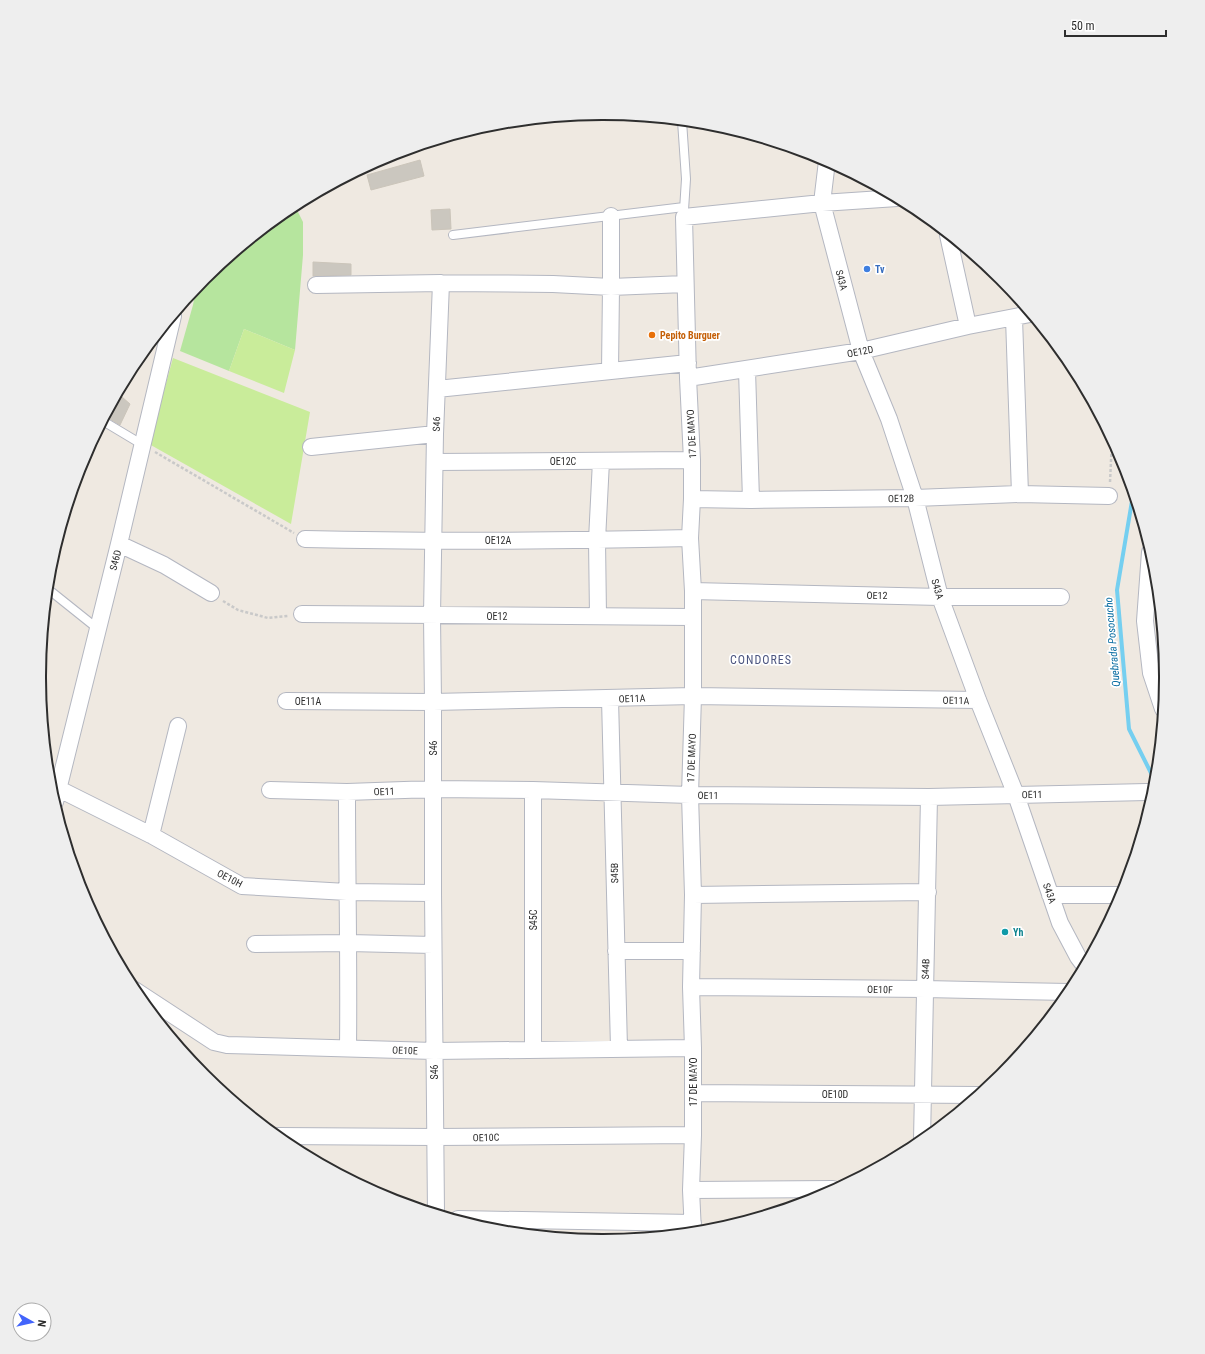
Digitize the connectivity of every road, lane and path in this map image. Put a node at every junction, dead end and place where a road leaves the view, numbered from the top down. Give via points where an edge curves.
1 (682, 126) edge
2 (826, 168) edge
3 (887, 199) edge
4 (822, 203) junction
5 (684, 212) junction
6 (610, 216) junction
7 (453, 235) dead end
8 (950, 242) edge
9 (440, 283) junction
10 (685, 284) junction
11 (316, 285) dead end
12 (612, 287) junction
13 (1025, 315) edge
14 (1014, 318) junction
15 (171, 326) edge
16 (968, 326) junction
17 (861, 351) junction
18 (747, 370) junction
19 (610, 371) junction
20 (688, 371) junction
21 (437, 389) junction
22 (107, 424) edge
23 (436, 434) junction
24 (143, 445) junction
25 (311, 447) dead end
26 (1111, 452) edge
27 (692, 460) junction
28 (601, 461) junction
29 (435, 462) junction
30 (1020, 494) junction
31 (1109, 496) joint
32 (915, 498) junction
33 (692, 499) junction
34 (751, 500) junction
35 (690, 538) junction
36 (305, 539) joint
37 (434, 540) junction
38 (597, 540) junction
39 (119, 544) junction
40 (1149, 572) edge
41 (693, 591) junction
42 (53, 593) edge
43 (211, 594) joint
44 (940, 597) junction
45 (1061, 597) dead end
46 (302, 614) joint
47 (432, 616) junction
48 (598, 616) junction
49 (692, 617) junction
50 (98, 629) junction
51 (693, 696) junction
52 (1158, 696) edge
53 (610, 699) junction
54 (978, 700) junction
55 (286, 701) dead end
56 (433, 702) junction
57 (178, 726) dead end
58 (56, 782) edge
59 (433, 789) junction
60 (270, 790) dead end
61 (533, 790) junction
62 (347, 792) junction
63 (1147, 792) dead end
64 (59, 793) edge
65 (612, 793) junction
66 (690, 795) junction
67 (1016, 795) junction
68 (929, 797) junction
69 (151, 835) junction
70 (347, 892) junction
71 (928, 892) junction
72 (433, 893) junction
73 (693, 895) junction
74 (1050, 895) junction
75 (1115, 895) edge
76 (349, 943) junction
77 (255, 944) dead end
78 (433, 945) junction
79 (616, 951) junction
80 (692, 952) junction
81 (1081, 961) edge
82 (691, 987) junction
83 (925, 990) junction
84 (1061, 992) edge
85 (150, 1000) edge
86 (348, 1048) junction
87 (619, 1048) junction
88 (693, 1048) junction
89 (434, 1050) junction
90 (533, 1050) junction
91 (693, 1093) junction
92 (923, 1094) junction
93 (969, 1095) edge
94 (922, 1133) edge
95 (693, 1134) junction
96 (288, 1136) edge
97 (434, 1137) junction
98 (819, 1189) edge
99 (691, 1190) junction
100 (436, 1208) edge
101 (480, 1220) edge
102 (693, 1226) edge
103 (683, 1228) edge

1 - 5 lane via 686,179
2 - 4 street
3 - 4 street
4 - 5 street
4 - 17 street, S43A
5 - 6 lane
5 - 10 street, 17 DE MAYO
6 - 7 lane
6 - 12 street
8 - 16 street
9 - 11 street
9 - 12 street
9 - 21 street, S46
10 - 12 street
10 - 20 street, 17 DE MAYO
12 - 19 street
13 - 14 street, OE12D
14 - 16 street, OE12D
14 - 30 street
15 - 24 street, S46D
16 - 17 street, OE12D
17 - 18 street, OE12D
17 - 32 street, S43A via 889,419
18 - 20 street, OE12D
18 - 34 street
19 - 20 street, OE12D
19 - 21 street, OE12D
20 - 27 street, 17 DE MAYO
21 - 23 street, S46
22 - 24 lane
23 - 25 street
23 - 29 street, S46
24 - 36 path
24 - 39 street, S46D
26 - 31 path
27 - 28 street, OE12C
27 - 33 street, 17 DE MAYO
28 - 29 street, OE12C
28 - 38 street
29 - 37 street, S46
30 - 31 street, OE12B
30 - 32 street, OE12B
32 - 34 street, OE12B
32 - 44 street, S43A
33 - 34 street, OE12B
33 - 35 street, 17 DE MAYO
35 - 38 street, OE12A
35 - 41 street, 17 DE MAYO
36 - 37 street, OE12A
37 - 38 street, OE12A
37 - 47 street, S46
38 - 48 street
39 - 43 street via 164,565
39 - 50 street, S46D
40 - 52 street via 1145,621 1151,673
41 - 44 street, OE12
41 - 49 street, 17 DE MAYO
42 - 50 lane
43 - 46 path via 238,610 268,618
44 - 45 street, OE12
44 - 54 street, S43A
46 - 47 street, OE12
47 - 48 street, OE12
47 - 56 street, S46
48 - 49 street, OE12
49 - 51 street, 17 DE MAYO
50 - 58 street, S46D
51 - 53 street, OE11A
51 - 54 street, OE11A
51 - 66 street, 17 DE MAYO
53 - 56 street, OE11A
53 - 65 street, S45B
54 - 67 street, S43A
55 - 56 street, OE11A
56 - 59 street, S46
57 - 69 street
59 - 61 street, OE11
59 - 62 street, OE11
59 - 72 street, S46
60 - 62 street, OE11
61 - 65 street, OE11
61 - 90 street, S45C
62 - 70 street
63 - 67 street, OE11
64 - 69 street, OE10H
65 - 66 street, OE11
65 - 79 street, S45B
66 - 68 street, OE11
66 - 73 street, 17 DE MAYO
67 - 68 street, OE11
67 - 74 street, S43A
68 - 71 street, S44B
69 - 70 street, OE10H via 242,886
70 - 72 street, OE10H
70 - 76 street
71 - 73 street
71 - 83 street, S44B
72 - 78 street, S46
73 - 80 street, 17 DE MAYO
74 - 75 street
74 - 81 street, S43A via 1060,923
76 - 77 street
76 - 78 street
76 - 86 street
78 - 89 street, S46
79 - 80 street
79 - 87 street, S45B
80 - 82 street, 17 DE MAYO
82 - 83 street, OE10F
82 - 88 street, 17 DE MAYO
83 - 84 street, OE10F
83 - 92 street, S44B
85 - 86 street, OE10E via 214,1042 227,1046
86 - 89 street, OE10E
87 - 88 street, OE10E
87 - 90 street, OE10E
88 - 91 street, 17 DE MAYO
89 - 90 street, OE10E
89 - 97 street, S46
91 - 92 street, OE10D
91 - 95 street, 17 DE MAYO
92 - 93 street, OE10D
92 - 94 street, S44B
95 - 97 street, OE10C
95 - 99 street, 17 DE MAYO
96 - 97 street, OE10C
97 - 100 street, S46
98 - 99 street
99 - 102 street, 17 DE MAYO
101 - 103 street

